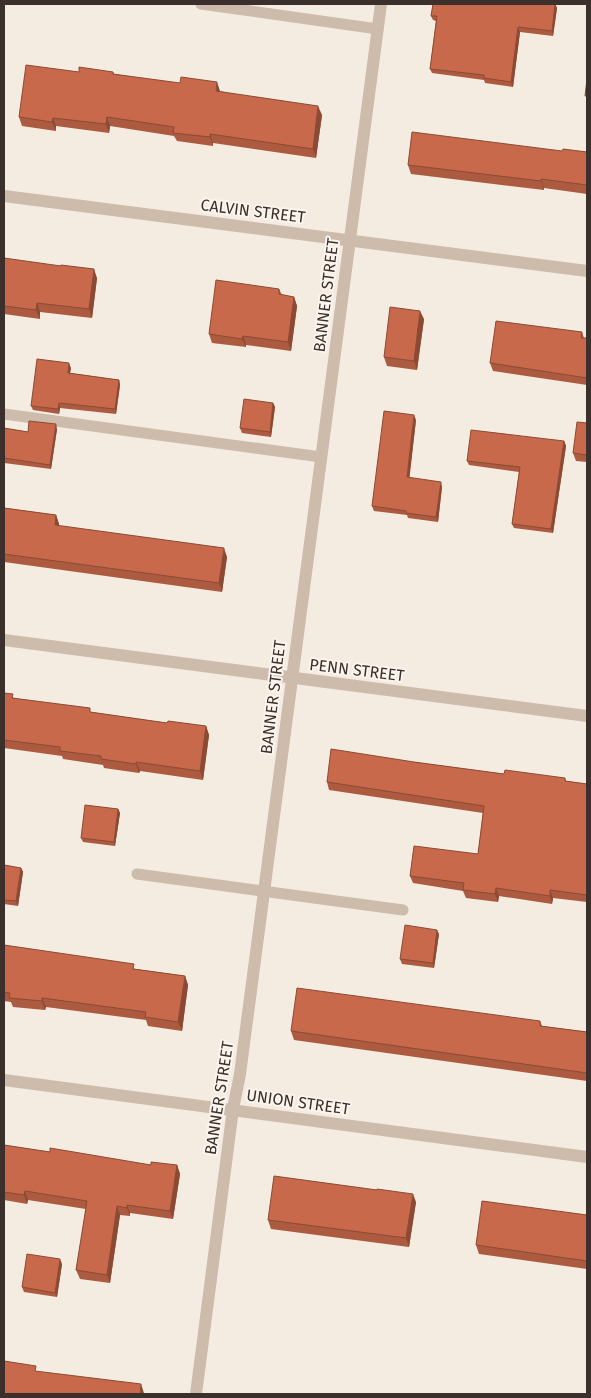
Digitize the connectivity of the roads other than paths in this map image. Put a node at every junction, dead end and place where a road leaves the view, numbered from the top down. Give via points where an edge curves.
1 (201, 4) edge
2 (381, 4) edge
3 (378, 29) junction
4 (4, 196) edge
5 (349, 240) junction
6 (587, 271) edge
7 (4, 414) edge
8 (321, 457) junction
9 (4, 640) edge
10 (292, 678) junction
11 (587, 716) edge
12 (137, 874) dead end
13 (264, 891) junction
14 (403, 910) dead end
15 (4, 1080) edge
16 (233, 1109) junction
17 (587, 1157) edge
18 (196, 1394) edge

1 - 3 lane
2 - 3 street, BANNER STREET
3 - 5 street, BANNER STREET
4 - 5 street, CALVIN STREET
5 - 6 street, CALVIN STREET
5 - 8 street, BANNER STREET
7 - 8 lane
8 - 10 street, BANNER STREET
9 - 10 street, PENN STREET
10 - 11 street, PENN STREET
10 - 13 street, BANNER STREET
12 - 13 lane
13 - 14 lane
13 - 16 street, BANNER STREET
15 - 16 street, UNION STREET
16 - 17 street, UNION STREET
16 - 18 street, BANNER STREET

